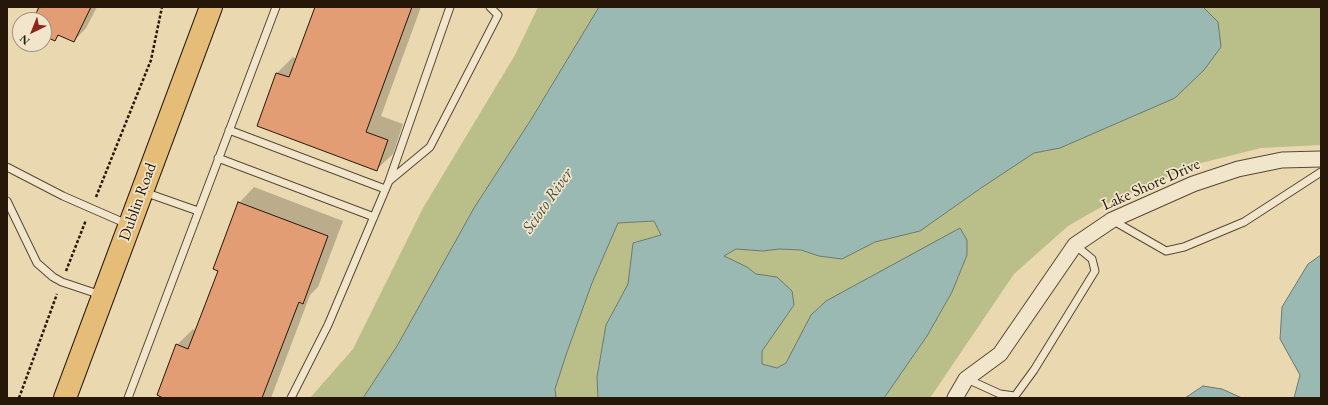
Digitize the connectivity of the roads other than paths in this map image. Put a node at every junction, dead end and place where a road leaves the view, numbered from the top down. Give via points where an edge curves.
1 (211, 7) edge
2 (276, 7) edge
3 (450, 7) edge
4 (490, 7) edge
5 (229, 130) junction
6 (218, 158) junction
7 (1321, 159) edge
8 (7, 167) edge
9 (1321, 172) edge
10 (389, 181) junction
11 (385, 189) junction
12 (142, 192) junction
13 (7, 201) edge
14 (198, 211) junction
15 (374, 216) junction
16 (1112, 220) junction
17 (129, 225) junction
18 (1075, 245) junction
19 (103, 296) junction
20 (966, 379) junction
21 (65, 398) edge
22 (128, 398) edge
23 (291, 398) edge
24 (955, 398) edge

1 - 12 main road, Dublin Road
2 - 5 lane
3 - 10 lane
4 - 10 lane via 498,15 430,146
5 - 6 lane
5 - 11 lane
6 - 14 lane
6 - 15 lane
7 - 16 street, Lake Shore Drive via 1282,160 1238,169 1193,184
8 - 17 lane via 63,196
9 - 16 lane via 1244,222 1184,247 1166,251
10 - 11 lane
11 - 15 lane
12 - 14 lane
12 - 17 main road, Dublin Road
13 - 19 lane via 37,263 52,277 62,282
14 - 22 lane
15 - 23 lane via 328,325
16 - 18 street, Lake Shore Drive
17 - 19 main road, Dublin Road
18 - 20 street, Lake Shore Drive via 1000,354
18 - 20 lane via 1092,259 1095,271 1015,396 1000,394
19 - 21 main road, Dublin Road
20 - 24 street, Lake Shore Drive

